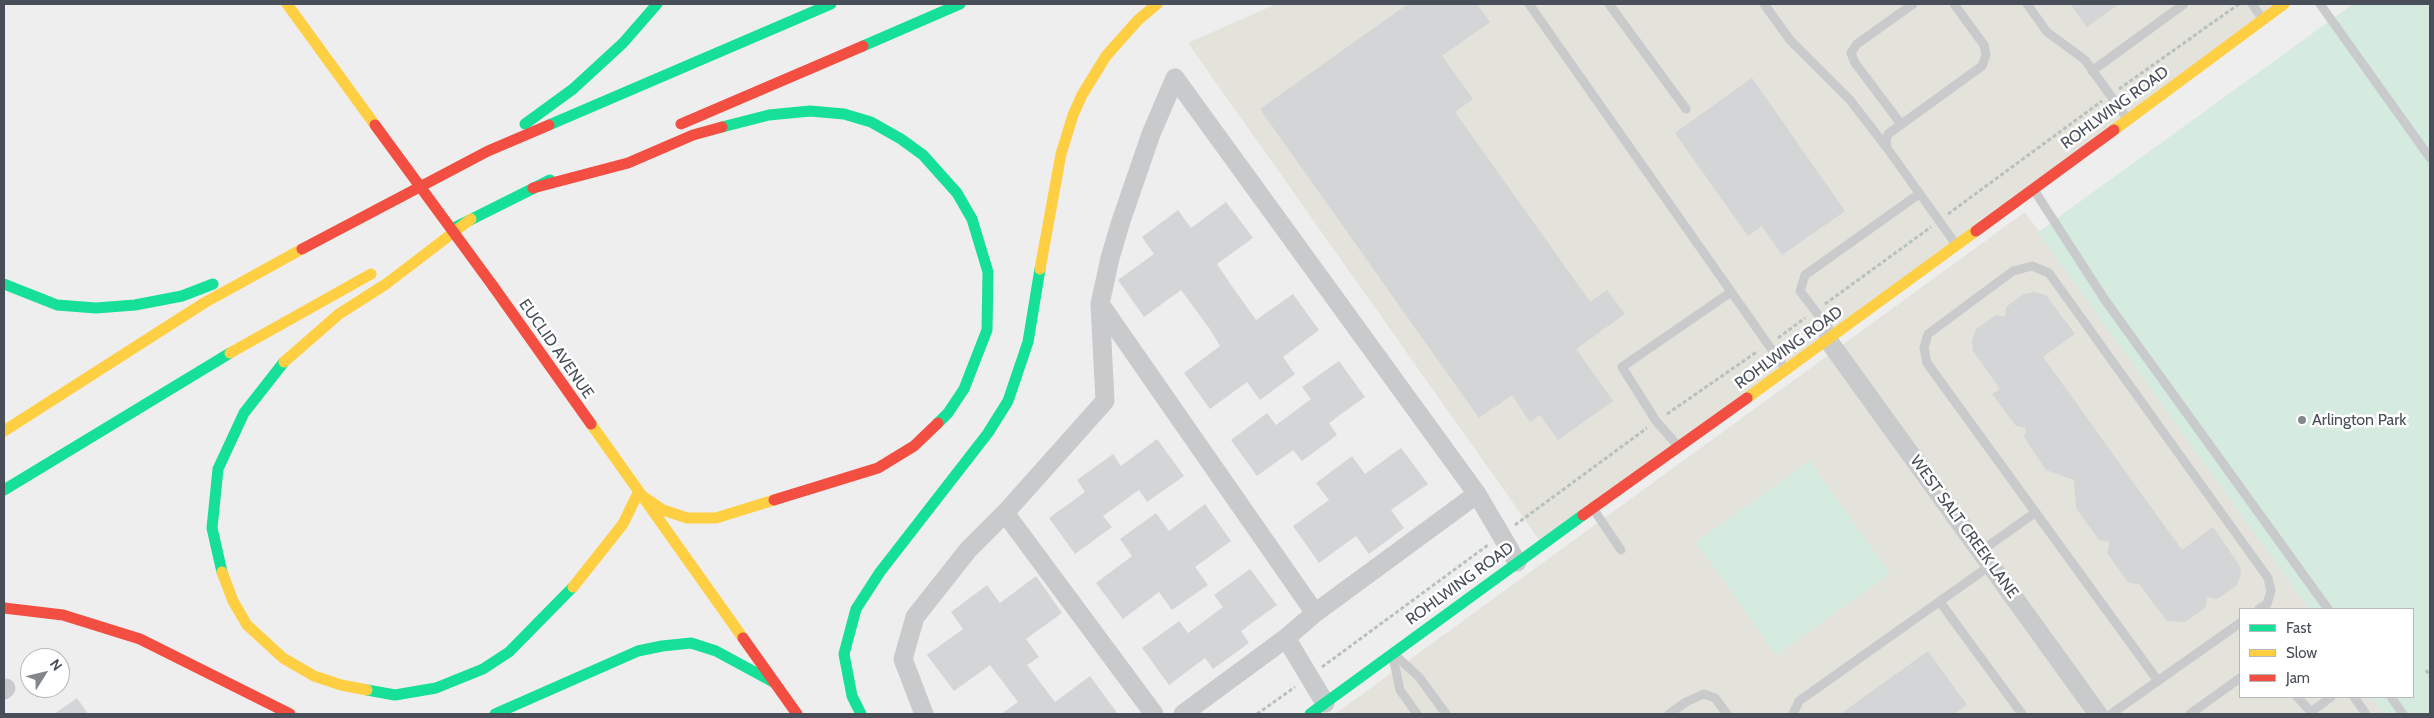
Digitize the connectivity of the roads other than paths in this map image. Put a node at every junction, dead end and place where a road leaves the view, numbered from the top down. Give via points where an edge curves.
1 (287, 4) edge
2 (657, 4) edge
3 (831, 4) edge
4 (960, 4) edge
5 (1157, 4) edge
6 (1529, 4) edge
7 (1609, 4) edge
8 (1764, 4) edge
9 (1913, 4) edge
10 (1954, 4) edge
11 (2026, 4) edge
12 (2184, 4) edge
13 (2252, 4) edge
14 (2284, 4) edge
15 (2320, 4) edge
16 (2263, 20) junction
17 (2092, 70) junction
18 (1686, 109) dead end
19 (2128, 119) junction
20 (1901, 124) junction
21 (669, 129) dead end
22 (1887, 148) junction
23 (488, 151) junction
24 (606, 156) dead end
25 (2430, 158) edge
26 (533, 188) junction
27 (2033, 189) junction
28 (1919, 194) junction
29 (471, 219) junction
30 (309, 245) junction
31 (1957, 245) junction
32 (403, 256) dead end
33 (378, 270) dead end
34 (4, 284) edge
35 (1731, 292) junction
36 (1100, 304) junction
37 (1831, 338) junction
38 (1786, 370) junction
39 (4, 431) edge
40 (1678, 447) junction
41 (4, 490) edge
42 (638, 494) junction
43 (1477, 494) junction
44 (1593, 508) junction
45 (2036, 512) junction
46 (1005, 513) junction
47 (1621, 550) dead end
48 (1986, 558) junction
49 (1518, 562) junction
50 (1940, 602) junction
51 (4, 608) edge
52 (2261, 608) edge
53 (2327, 608) edge
54 (1314, 613) junction
55 (2239, 623) edge
56 (1286, 638) junction
57 (1392, 652) junction
58 (2239, 679) edge
59 (2158, 681) junction
60 (775, 683) junction
61 (2298, 698) edge
62 (2330, 698) edge
63 (2355, 698) edge
64 (2392, 698) edge
65 (1325, 703) junction
66 (290, 714) edge
67 (495, 714) edge
68 (797, 714) edge
69 (861, 714) edge
70 (924, 714) edge
71 (1154, 714) edge
72 (1183, 714) edge
73 (1310, 714) edge
74 (1417, 714) edge
75 (1446, 714) edge
76 (1669, 714) edge
77 (1727, 714) edge
78 (1793, 714) edge
79 (2022, 714) edge
80 (2098, 714) edge
81 (2111, 714) edge
82 (2190, 714) edge
83 (2366, 714) edge
84 (2403, 714) edge

1 - 42 main road, EUCLID AVENUE, bridge
2 - 23 main road via 623,43 572,89
3 - 23 main road
4 - 21 main road
5 - 69 main road via 1106,56 1073,115 1061,154 1028,342 1008,401 988,433 880,572 856,609 844,654 852,696
6 - 35 lane
7 - 18 lane
8 - 22 lane via 1790,40 1850,100
9 - 20 lane via 1857,44 1851,53
10 - 20 lane via 1984,45 1986,55 1982,66
11 - 17 lane via 2047,32
12 - 17 lane
13 - 16 lane
14 - 16 main road, ROHLWING ROAD
15 - 25 lane
16 - 19 main road, ROHLWING ROAD
17 - 19 lane
19 - 27 main road, ROHLWING ROAD
20 - 22 lane via 1888,134
22 - 28 lane
23 - 30 main road
24 - 26 main road
26 - 29 main road
26 - 42 main road via 628,163 694,135 768,115 810,111 844,114 871,122 901,138 923,155 957,193 972,219 981,245 990,299 987,330 964,389 948,413 914,446 863,473 716,518 687,518 663,510
27 - 31 main road, ROHLWING ROAD
27 - 53 lane via 2105,300
28 - 31 lane
28 - 37 lane via 1805,274 1800,291
29 - 32 main road
29 - 42 main road via 306,341 281,365 244,413 218,469 212,528 222,577 247,625 283,658 314,676 340,685 395,695 436,688 483,670 509,652 602,552 623,524
30 - 34 main road via 182,296 136,305 96,308 57,305
30 - 39 main road via 204,304
31 - 37 main road, ROHLWING ROAD
33 - 41 main road via 242,345
35 - 38 lane
35 - 40 lane via 1622,367 1656,421
36 - 43 street via 1121,221 1175,78
36 - 46 street via 1105,401
36 - 54 street
37 - 38 main road, ROHLWING ROAD
37 - 48 street, WEST SALT CREEK LANE
38 - 40 main road, ROHLWING ROAD
40 - 44 main road, ROHLWING ROAD
42 - 60 main road, EUCLID AVENUE
43 - 49 street
43 - 54 street
44 - 47 lane
44 - 49 main road, ROHLWING ROAD
45 - 48 lane
45 - 52 lane via 1927,363 1924,348 1928,334 2013,271 2032,266 2049,274 2268,578 2271,591 2267,604
45 - 59 lane
46 - 70 street via 968,550 915,617 903,658
46 - 71 street
48 - 50 lane
48 - 80 street, WEST SALT CREEK LANE
49 - 57 main road, ROHLWING ROAD
50 - 78 lane via 1799,702
50 - 79 lane
51 - 66 main road via 63,614 140,639
54 - 56 street
55 - 59 lane
56 - 65 street
56 - 72 street
57 - 65 main road, ROHLWING ROAD
57 - 74 lane via 1400,690
57 - 75 lane via 1419,677
58 - 82 lane
59 - 81 lane
60 - 67 main road via 716,651 692,643 662,646 638,651
60 - 68 main road, EUCLID AVENUE
61 - 62 lane via 2311,712
63 - 83 lane
64 - 84 lane
65 - 73 main road, ROHLWING ROAD
76 - 77 lane via 1704,694 1715,698

